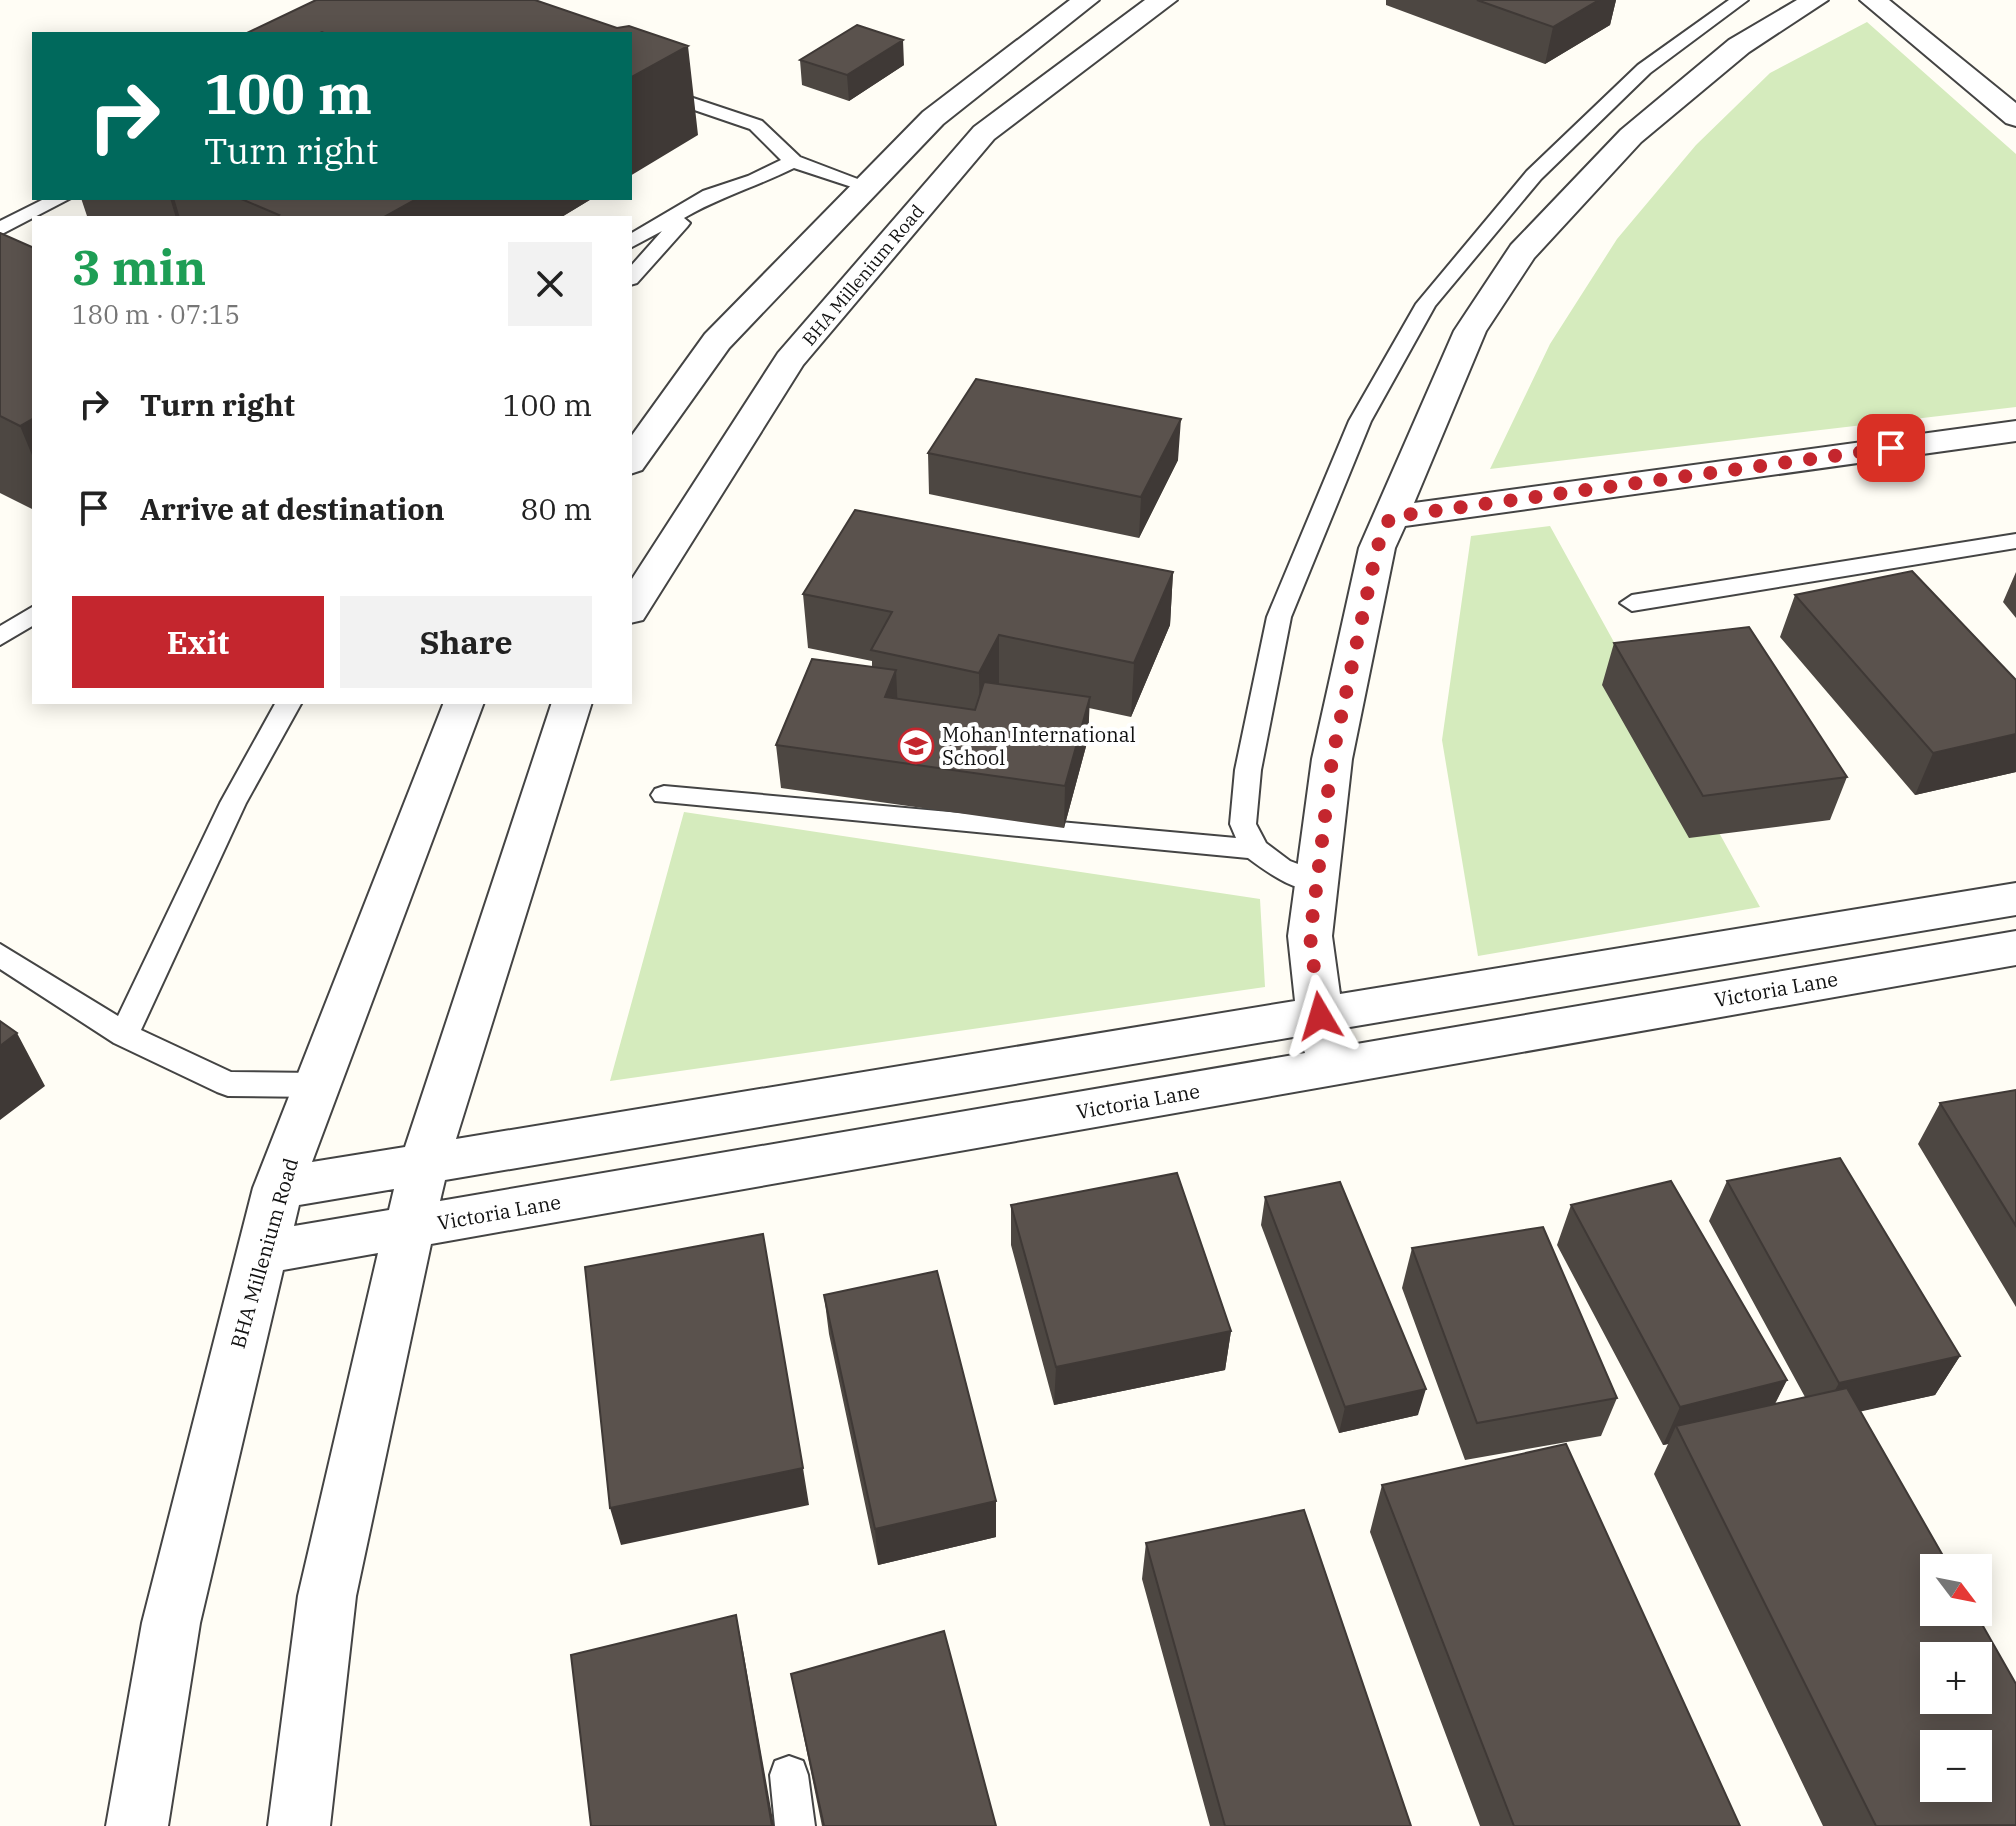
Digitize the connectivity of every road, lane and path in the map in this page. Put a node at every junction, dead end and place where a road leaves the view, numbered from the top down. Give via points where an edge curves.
1 (1086, 0) edge
2 (1164, 0) edge
3 (1740, 0) edge
4 (1815, 0) edge
5 (1873, 0) edge
6 (632, 83) edge
7 (2016, 117) edge
8 (793, 161) junction
9 (867, 186) junction
10 (710, 195) junction
11 (57, 200) edge
12 (0, 229) edge
13 (632, 241) edge
14 (632, 277) edge
15 (2016, 431) edge
16 (632, 460) edge
17 (1390, 517) junction
18 (2016, 541) edge
19 (1632, 603) dead end
20 (632, 608) edge
21 (32, 615) edge
22 (0, 637) edge
23 (288, 704) edge
24 (463, 704) edge
25 (571, 704) edge
26 (664, 795) dead end
27 (1255, 849) junction
28 (1317, 882) junction
29 (2016, 899) edge
30 (2016, 948) edge
31 (0, 955) edge
32 (1320, 1016) junction
33 (124, 1035) junction
34 (1327, 1068) junction
35 (318, 1085) junction
36 (424, 1163) junction
37 (278, 1188) junction
38 (409, 1228) junction
39 (260, 1253) junction
40 (789, 1775) dead end
41 (137, 1826) edge
42 (299, 1826) edge
43 (795, 1826) edge

1 - 9 street via 933,118
2 - 20 street, BHA Millenium Road via 984,133 790,360
3 - 27 lane via 1644,69 1556,154 1426,304 1360,421 1279,617 1248,770 1243,824
4 - 17 street via 1739,46 1631,136 1522,252 1470,331
5 - 7 street
6 - 8 lane via 756,125
8 - 9 lane
8 - 10 lane
9 - 16 street via 717,341
10 - 13 lane
10 - 14 lane
11 - 12 lane
15 - 17 street
17 - 28 street via 1377,548 1332,759
18 - 19 lane
21 - 22 lane
23 - 33 lane via 233,803
24 - 35 street, BHA Millenium Road
25 - 36 street
26 - 27 lane
27 - 28 lane via 1280,868
28 - 32 street via 1310,936
29 - 32 street
30 - 34 street, Victoria Lane
31 - 33 lane
32 - 34 street
32 - 36 street
33 - 35 lane via 228,1084
34 - 38 street, Victoria Lane
35 - 37 street, BHA Millenium Road
36 - 37 street
36 - 38 street
37 - 39 street, BHA Millenium Road
38 - 39 street, Victoria Lane
38 - 42 street via 327,1596
39 - 41 street, BHA Millenium Road via 171,1623
40 - 43 lane

